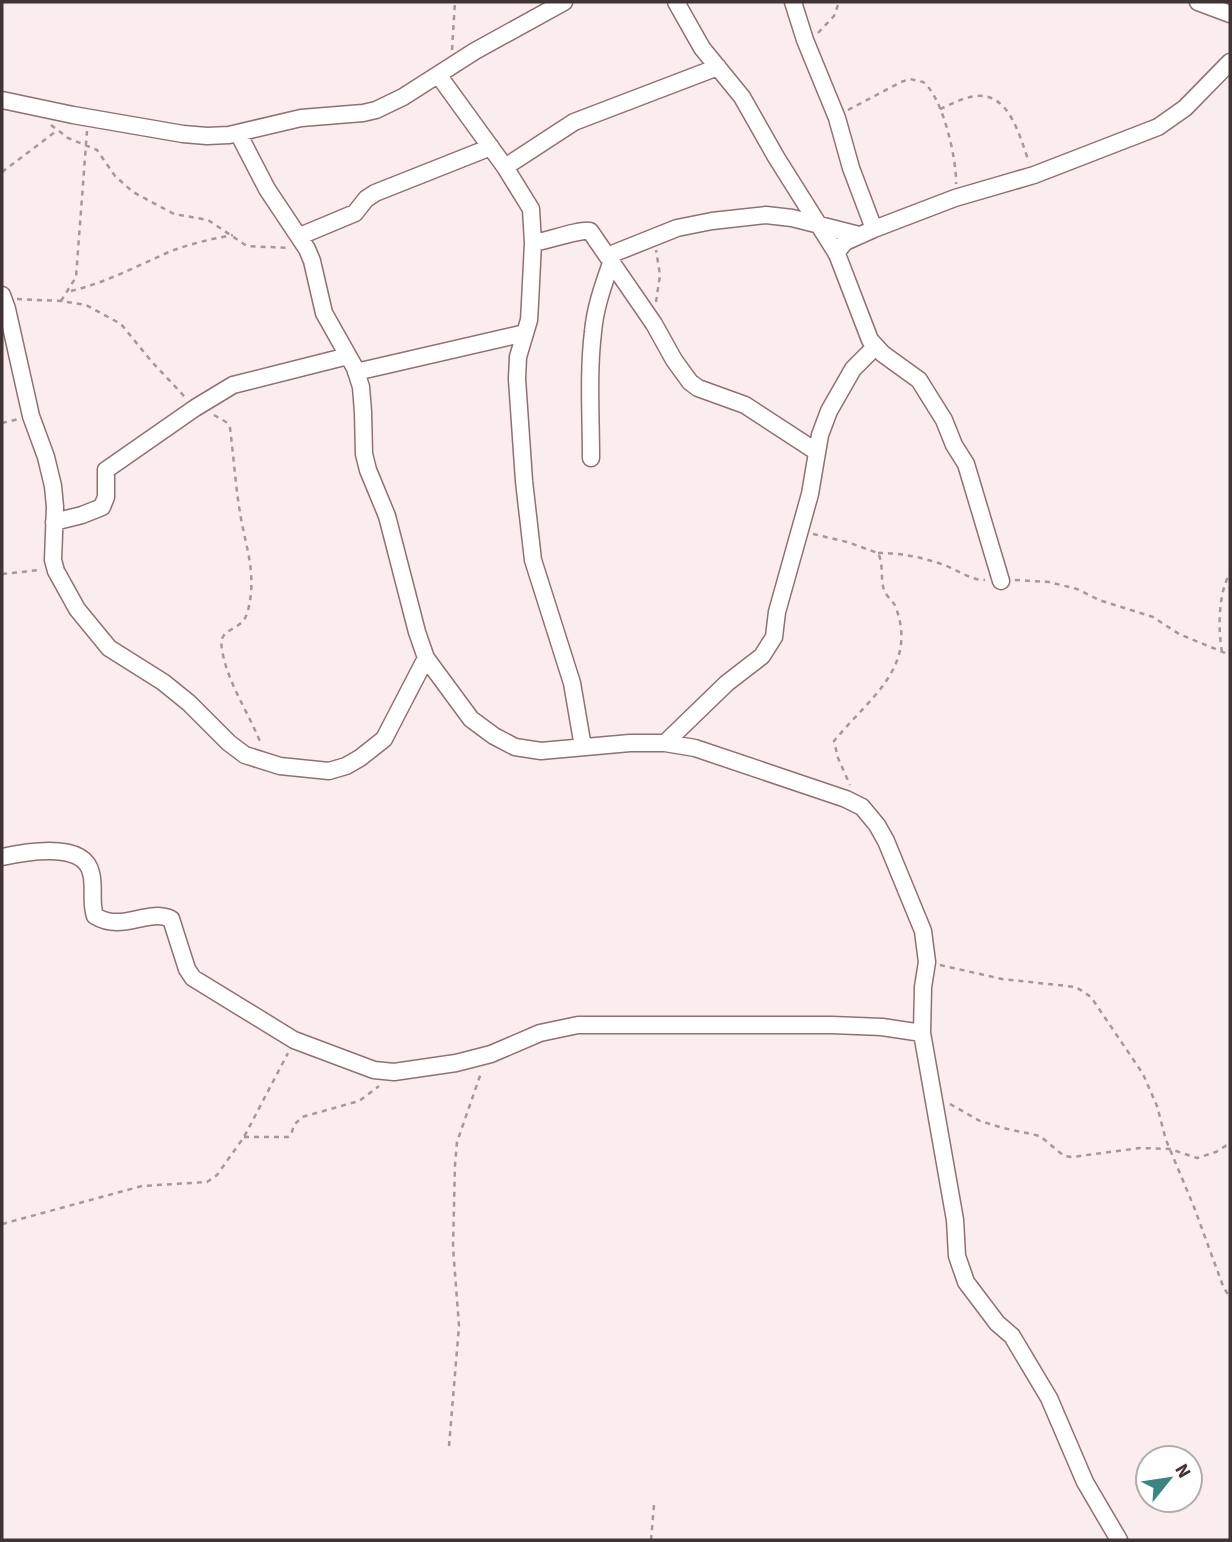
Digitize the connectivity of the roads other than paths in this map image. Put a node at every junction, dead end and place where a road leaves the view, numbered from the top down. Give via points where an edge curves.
1 (564, 2) edge
2 (676, 2) edge
3 (793, 2) edge
4 (1198, 2) edge
5 (1230, 14) edge
6 (1230, 62) edge
7 (718, 67) junction
8 (445, 72) junction
9 (2, 100) edge
10 (238, 133) junction
11 (491, 147) junction
12 (505, 167) junction
13 (529, 205) junction
14 (819, 224) junction
15 (867, 232) junction
16 (556, 239) junction
17 (303, 243) junction
18 (533, 243) junction
19 (836, 253) junction
20 (609, 259) junction
21 (2, 296) edge
22 (525, 333) junction
23 (875, 347) junction
24 (348, 356) junction
25 (356, 372) junction
26 (817, 452) junction
27 (591, 458) dead end
28 (54, 522) junction
29 (1001, 581) road end
30 (426, 658) junction
31 (665, 743) junction
32 (583, 747) junction
33 (2, 857) edge
34 (922, 1033) junction
35 (1119, 1540) edge

1 - 8 street
2 - 7 street
3 - 15 street via 837,118
4 - 5 street
6 - 15 street via 1165,124
7 - 12 street via 574,122
7 - 14 street via 742,97
8 - 10 street via 376,110 301,118
8 - 11 street
9 - 10 street via 183,134
10 - 17 street via 267,189
11 - 12 street
11 - 17 street via 375,193 355,213
12 - 13 street
13 - 16 street
13 - 18 street
14 - 15 street
14 - 19 street
14 - 20 street via 766,215 712,221 655,236
15 - 19 street via 845,242
16 - 18 street
16 - 20 street via 590,231
17 - 24 street via 324,313
18 - 22 street
19 - 23 street
20 - 26 street via 690,382 745,405
20 - 27 street via 593,330
21 - 28 street via 31,416 50,470
22 - 25 street
22 - 32 street via 517,379 531,548 572,683
23 - 26 street via 853,369 829,411
23 - 29 street via 919,380 944,420 966,464
24 - 25 street
24 - 28 street via 233,385 106,470 102,507
25 - 30 street via 368,470 387,516
26 - 31 street via 774,637 762,656 727,682
28 - 30 street via 56,571 76,609 109,648 163,682 236,748 256,760 329,771 360,758 384,738
30 - 32 street via 471,719 494,736 515,747 541,751
31 - 32 street
31 - 34 street via 695,748 862,807 886,841 923,931 927,962
33 - 34 street via 64,851 78,856 90,868 95,916 130,922 159,915 171,919 193,978 294,1040 374,1070 394,1072 456,1063 540,1033 578,1025 832,1025
34 - 35 street via 955,1220 957,1256 966,1282 1012,1336 1044,1388 1085,1482

